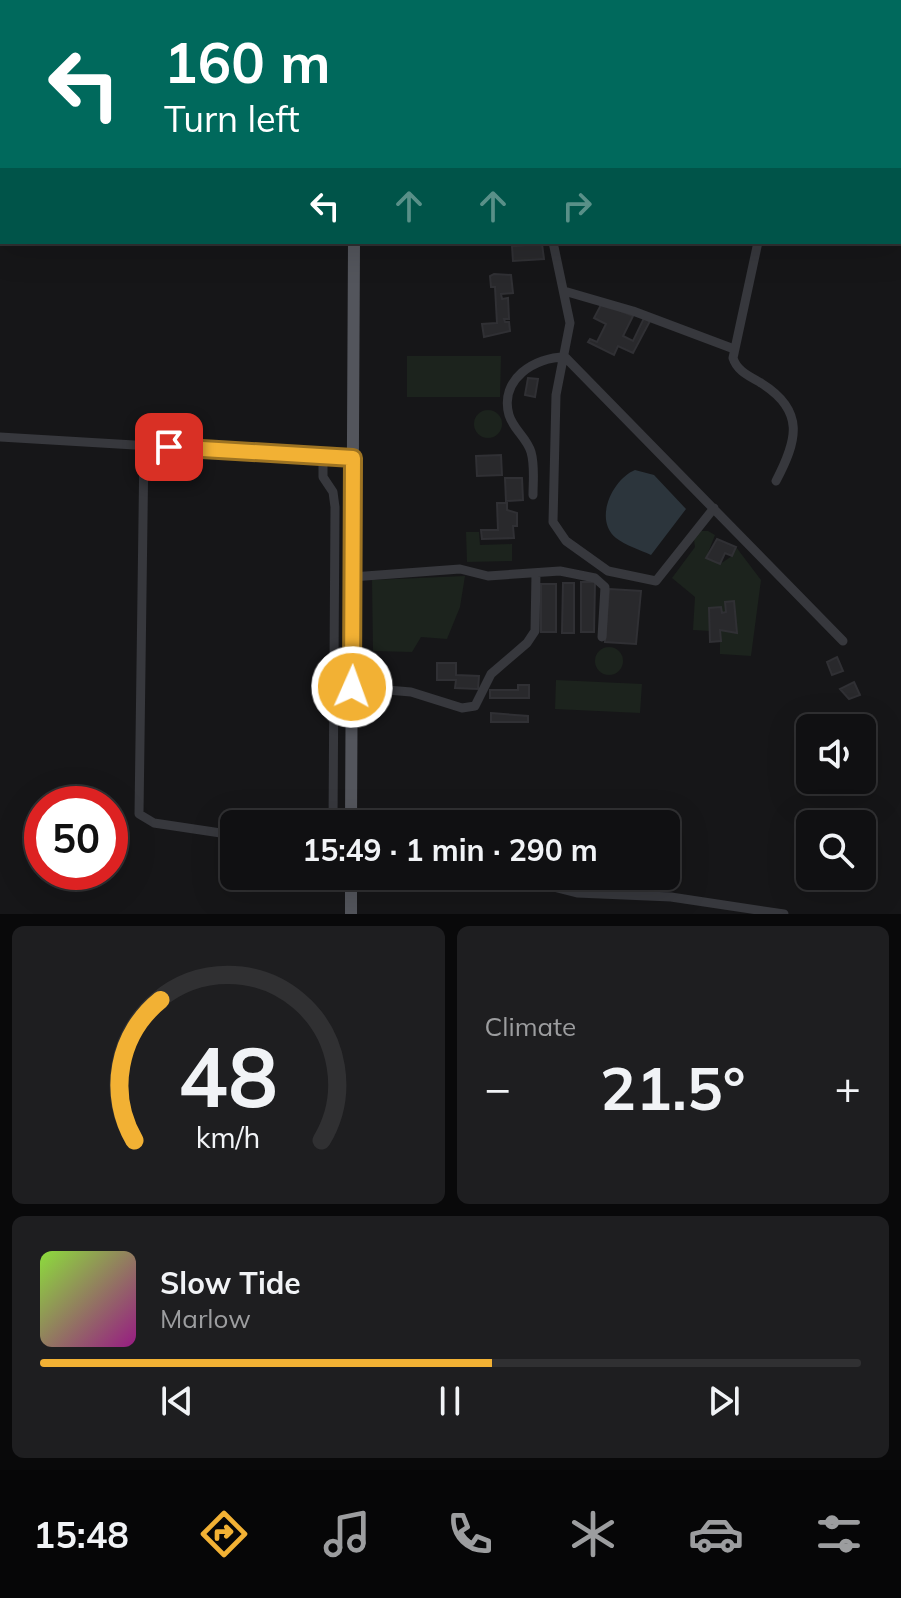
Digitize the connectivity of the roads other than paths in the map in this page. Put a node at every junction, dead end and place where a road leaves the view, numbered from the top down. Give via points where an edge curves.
1 (354, 244) edge
2 (553, 244) edge
3 (758, 244) edge
4 (564, 291) junction
5 (734, 349) junction
6 (565, 357) junction
7 (0, 437) edge
8 (144, 445) junction
9 (323, 456) junction
10 (353, 458) junction
11 (776, 481) dead end
12 (533, 495) dead end
13 (714, 508) junction
14 (536, 573) junction
15 (352, 577) junction
16 (602, 637) dead end
17 (843, 641) dead end
18 (352, 687) junction
19 (333, 810) edge
20 (351, 810) edge
21 (220, 833) edge
22 (351, 890) edge
23 (565, 890) edge
24 (351, 914) edge
25 (784, 914) edge

1 - 10 main road
2 - 4 street
3 - 5 street
4 - 5 street
4 - 6 street via 570,323
5 - 11 street via 736,365 776,394 792,419 794,441
6 - 12 street via 530,364 516,379 509,399 509,417 530,447
6 - 13 street
6 - 13 street via 556,395 552,501 560,536 608,571 656,581
7 - 8 street
8 - 9 street
8 - 21 street via 139,814 154,823
9 - 10 street
9 - 19 street via 323,477 335,507
10 - 15 main road
13 - 17 street
14 - 15 street via 488,576 460,569
14 - 16 street via 560,571 603,582
14 - 18 street via 535,631 491,674 475,706 462,708 411,692
15 - 18 main road
18 - 20 main road
22 - 24 main road
23 - 25 street via 671,897

